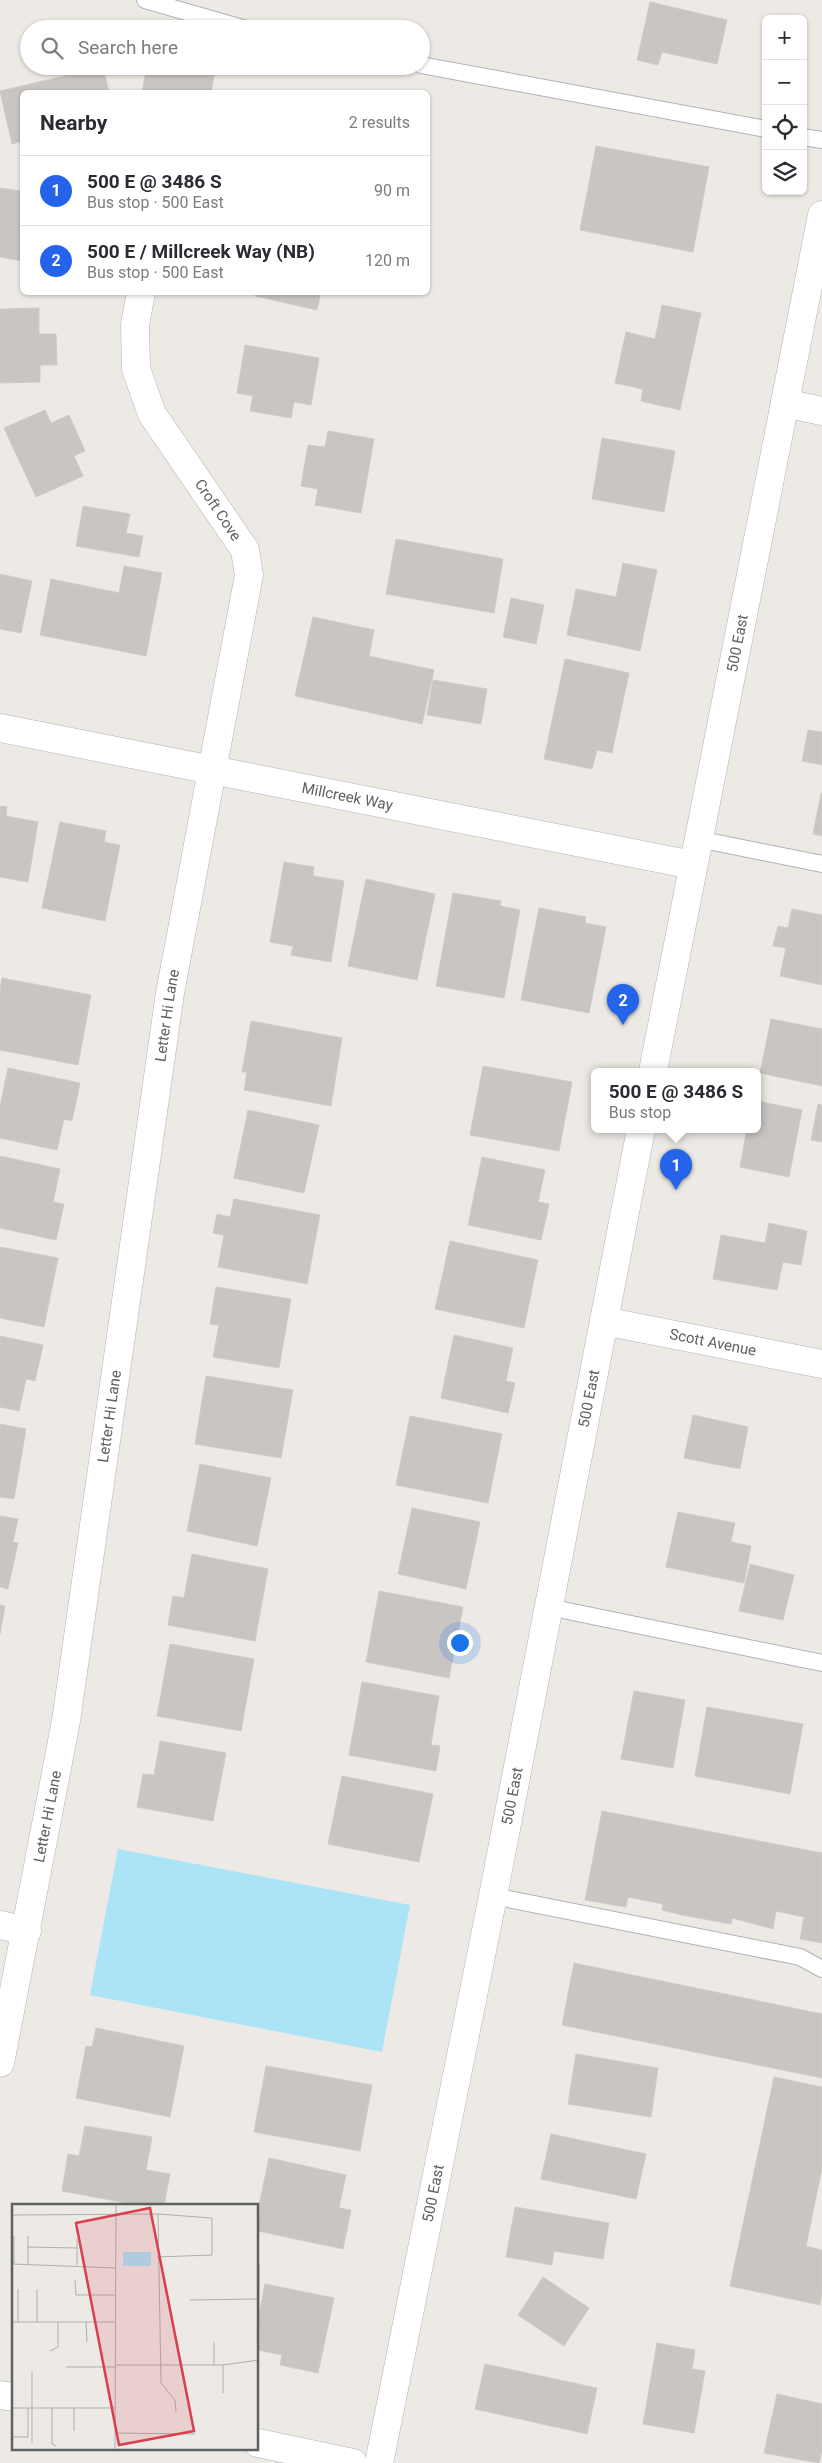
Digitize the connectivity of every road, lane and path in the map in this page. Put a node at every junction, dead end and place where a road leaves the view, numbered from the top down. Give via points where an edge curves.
1 (145, 0) edge
2 (215, 20) edge
3 (430, 66) edge
4 (762, 129) edge
5 (807, 138) edge
6 (822, 140) edge
7 (822, 215) edge
8 (140, 295) edge
9 (785, 403) junction
10 (822, 411) edge
11 (0, 728) edge
12 (213, 769) junction
13 (698, 839) junction
14 (822, 864) edge
15 (693, 865) junction
16 (654, 1068) edge
17 (640, 1133) edge
18 (604, 1321) junction
19 (822, 1364) edge
20 (548, 1607) junction
21 (822, 1662) edge
22 (493, 1896) junction
23 (0, 1925) edge
24 (27, 1931) junction
25 (822, 1969) edge
26 (0, 2063) edge
27 (259, 2443) edge
28 (354, 2463) edge
29 (379, 2463) edge

1 - 2 lane
3 - 4 lane
5 - 6 lane
7 - 9 street, 500 East
8 - 12 street, Croft Cove via 135,325 136,370 152,414 245,550 250,575
9 - 10 street
9 - 13 street, 500 East
11 - 12 street, Millcreek Way
12 - 15 street, Millcreek Way
12 - 24 street, Letter Hi Lane via 170,993 66,1721
13 - 14 lane
13 - 15 street, 500 East
15 - 16 street, 500 East
17 - 18 street, 500 East
18 - 19 street, Scott Avenue
18 - 20 street, 500 East
20 - 21 lane
20 - 22 street, 500 East
22 - 25 lane via 800,1956
22 - 29 street, 500 East
23 - 24 street
24 - 26 street, Letter Hi Lane
27 - 28 street

